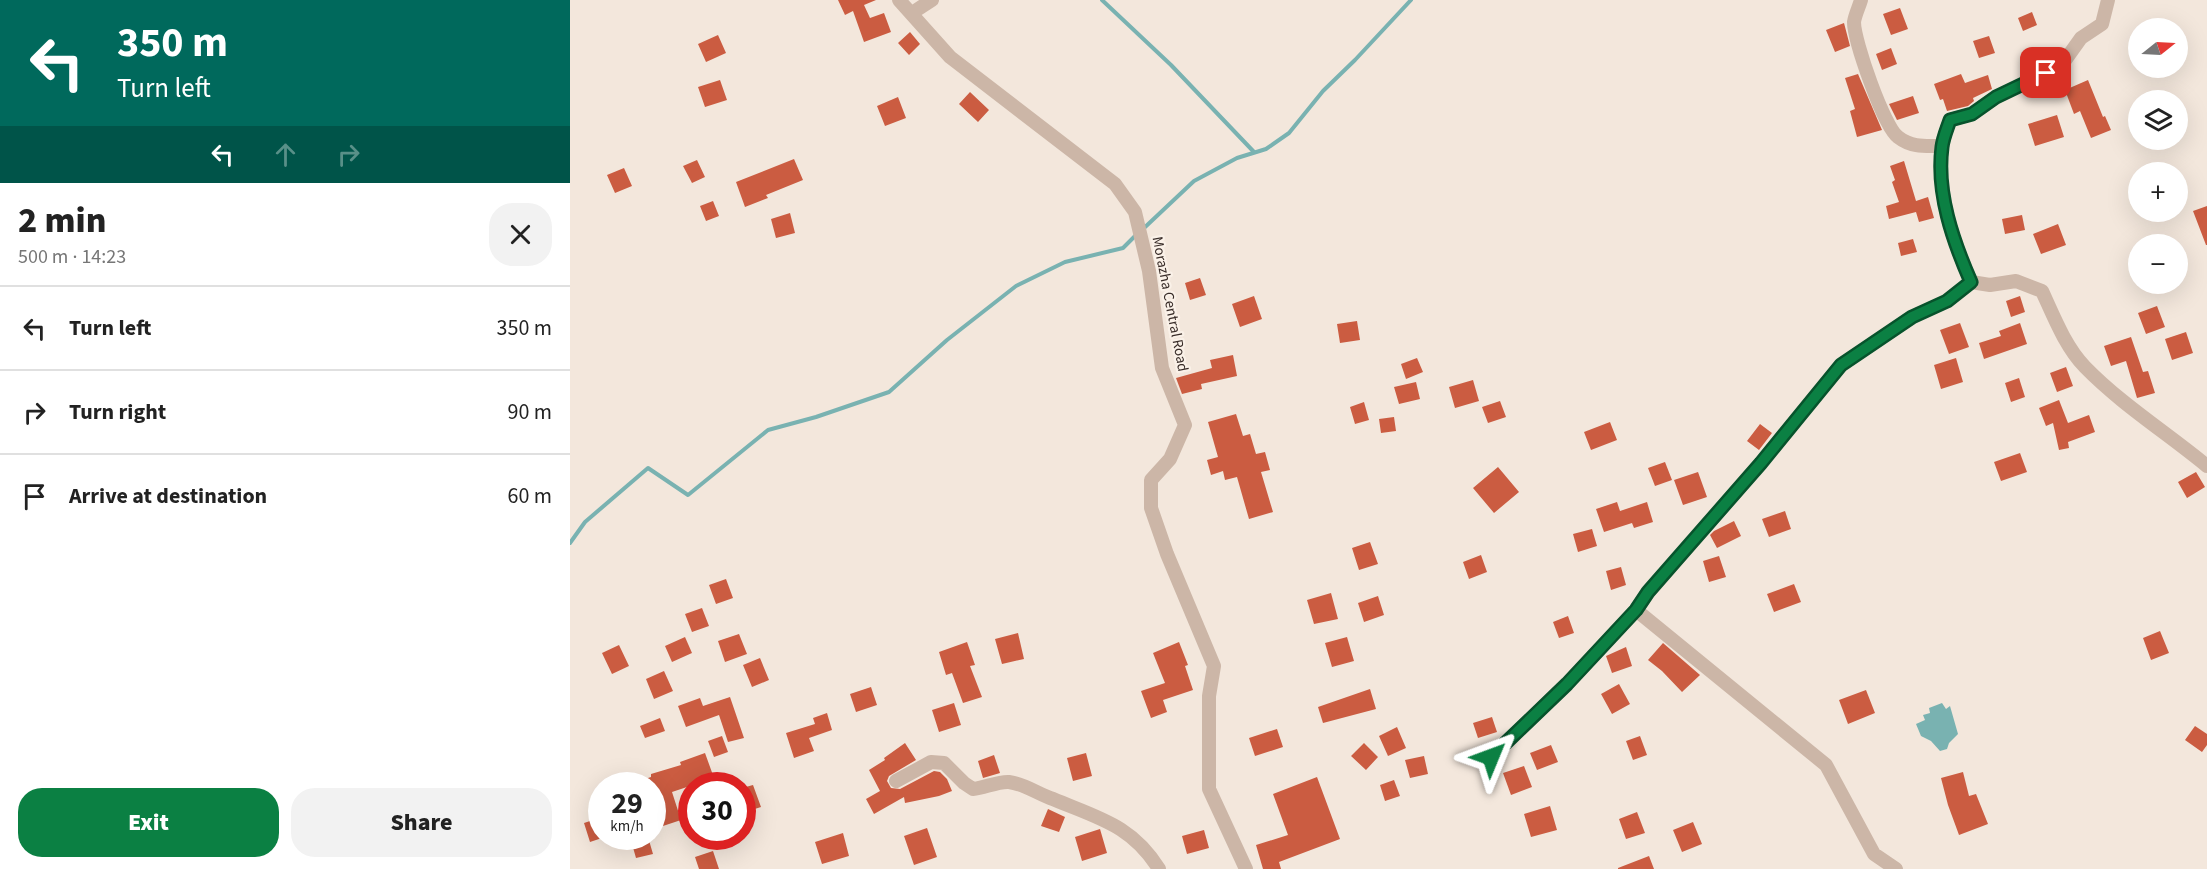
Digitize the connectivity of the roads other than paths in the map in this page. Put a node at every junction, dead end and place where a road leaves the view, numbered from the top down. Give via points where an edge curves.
1 (899, 0) edge
2 (932, 0) edge
3 (1861, 0) edge
4 (2108, 0) edge
5 (912, 13) junction
6 (1942, 146) junction
7 (1971, 282) junction
8 (2207, 466) edge
9 (1636, 610) junction
10 (1491, 757) dead end
11 (896, 781) dead end
12 (1159, 869) edge
13 (1246, 869) edge
14 (1896, 869) edge

1 - 5 street, Morazha Central Road
2 - 5 street
3 - 6 street via 1854,22 1863,59 1878,102 1896,136 1916,147
4 - 6 street via 2102,24 2081,38 2066,59 1972,114 1950,120
5 - 13 street, Morazha Central Road via 950,57 1115,184 1135,212 1149,271 1162,368 1185,425 1170,459 1151,480 1151,508 1214,666 1209,696 1209,789
6 - 7 street via 1941,174 1953,240
7 - 8 street via 1990,285 2016,281 2042,291 2064,337 2084,366
7 - 9 street via 1947,301 1912,317 1841,365
9 - 10 street
9 - 14 street via 1826,765 1874,854
11 - 12 street via 931,762 944,763 973,789 1007,782 1028,787 1119,828 1148,851

